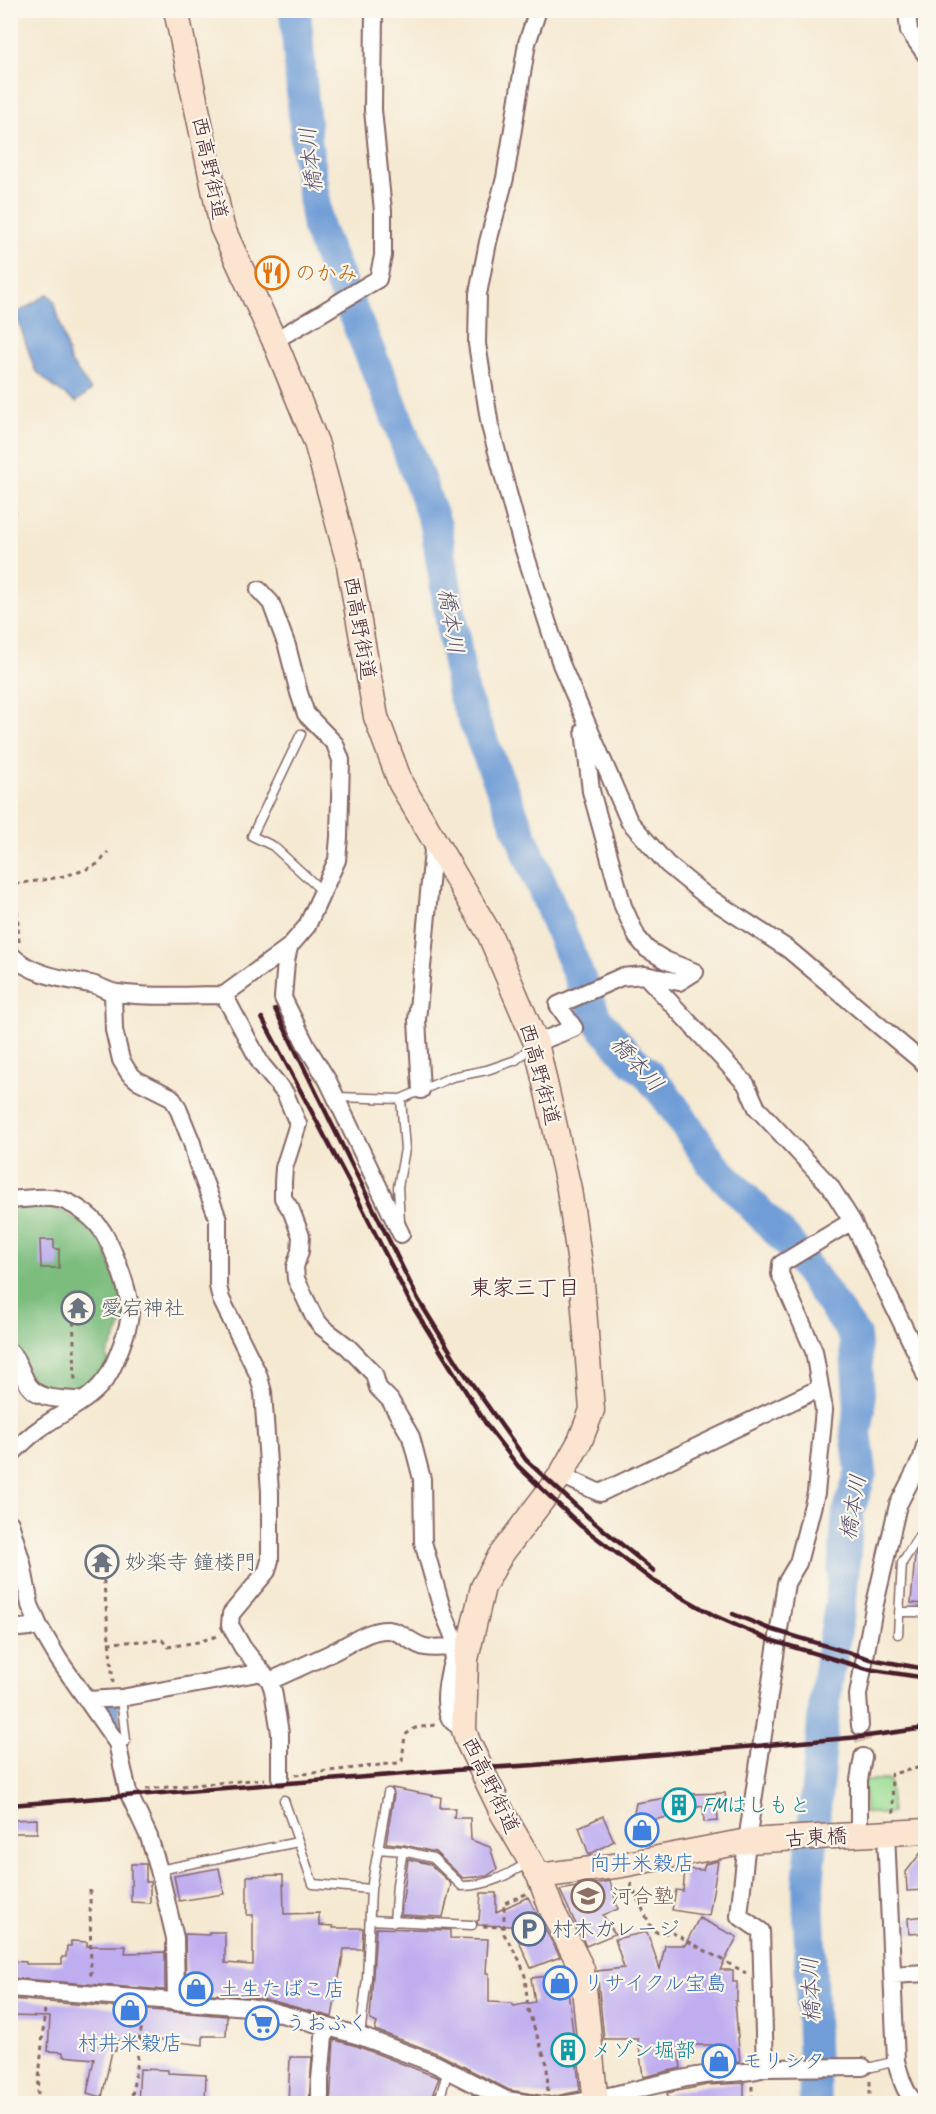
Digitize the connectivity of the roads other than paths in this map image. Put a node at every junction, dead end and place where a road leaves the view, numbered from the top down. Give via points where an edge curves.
1 (176, 10) edge
2 (374, 10) edge
3 (538, 10) edge
4 (907, 10) edge
5 (926, 55) edge
6 (274, 340) junction
7 (259, 590) dead end
8 (583, 716) junction
9 (301, 734) dead end
10 (434, 840) junction
11 (322, 891) junction
12 (289, 947) junction
13 (14, 958) edge
14 (645, 975) junction
15 (113, 993) junction
16 (224, 995) junction
17 (536, 1043) junction
18 (926, 1065) edge
19 (421, 1090) junction
20 (337, 1097) junction
21 (401, 1099) junction
22 (10, 1200) edge
23 (852, 1221) junction
24 (401, 1234) joint
25 (10, 1352) edge
26 (926, 1377) edge
27 (820, 1388) junction
28 (78, 1402) junction
29 (926, 1442) edge
30 (10, 1455) edge
31 (561, 1475) junction
32 (10, 1523) edge
33 (926, 1525) edge
34 (899, 1612) junction
35 (926, 1612) edge
36 (39, 1626) junction
37 (10, 1629) edge
38 (898, 1634) dead end
39 (463, 1652) junction
40 (266, 1677) junction
41 (121, 1698) junction
42 (88, 1700) junction
43 (860, 1726) tunnel mouth
44 (117, 1743) junction
45 (862, 1757) tunnel mouth
46 (280, 1777) road end
47 (388, 1792) dead end
48 (284, 1800) dead end
49 (926, 1831) edge
50 (891, 1833) junction
51 (859, 1835) junction
52 (747, 1841) junction
53 (298, 1842) junction
54 (378, 1849) junction
55 (403, 1851) junction
56 (159, 1870) junction
57 (537, 1875) junction
58 (371, 1889) junction
59 (370, 1920) junction
60 (394, 1922) junction
61 (472, 1925) road end
62 (926, 1973) edge
63 (893, 1975) junction
64 (10, 1988) edge
65 (176, 2002) junction
66 (325, 2026) junction
67 (360, 2036) junction
68 (896, 2061) junction
69 (868, 2067) joint
70 (448, 2070) junction
71 (758, 2070) junction
72 (596, 2102) edge
73 (320, 2103) edge
74 (438, 2103) edge
75 (532, 2103) edge
76 (566, 2103) edge
77 (915, 2103) edge

1 - 6 street, 西高野街道 via 222,227
2 - 6 street via 373,110 383,211 383,256 378,279
3 - 8 street via 478,294 477,344 490,426 521,541 561,664
4 - 5 street via 909,31
6 - 10 street, 西高野街道 via 316,442 348,560 376,717 401,784
7 - 11 street via 271,603 306,714 335,744 341,760 337,860
8 - 14 street via 591,791 623,906 647,949 695,972 679,982
8 - 18 street via 629,821 667,864 705,895 788,949
9 - 11 lane via 252,836 273,846
10 - 17 street, 西高野街道 via 489,933
10 - 19 street via 417,1020
11 - 12 street via 306,926
12 - 16 street
12 - 20 street via 283,998
13 - 15 street via 43,974 96,985
14 - 17 street via 621,977 558,1005 574,1028
14 - 23 street via 746,1084 757,1108 830,1186
15 - 16 street
15 - 40 street via 114,1030 121,1060 137,1080 171,1097 192,1143 218,1219 221,1299 263,1392 270,1560 267,1571 231,1614 230,1625
16 - 39 street via 261,1064 285,1093 298,1124 283,1182 283,1198 301,1236 296,1279 314,1317 374,1374 378,1388 390,1400 411,1437 422,1479 423,1542 442,1609
17 - 19 lane via 516,1060 452,1077
17 - 31 street, 西高野街道 via 569,1189 581,1271 592,1410
19 - 21 lane
20 - 21 lane
20 - 24 street
21 - 24 lane via 405,1149 398,1187
22 - 28 street via 54,1199 80,1208 103,1231 118,1263 130,1314 120,1350 108,1376 88,1399
23 - 26 street
23 - 27 street via 781,1264 780,1274 814,1351
25 - 28 street via 19,1361 33,1390 43,1396
27 - 31 street via 600,1493
27 - 52 street via 824,1410 816,1493 801,1553 786,1583
28 - 30 street
29 - 43 street via 898,1505 874,1608 858,1695
31 - 39 street, 西高野街道 via 500,1556 483,1587
32 - 36 street
33 - 34 lane via 902,1563
34 - 35 lane
34 - 38 lane
36 - 37 street
36 - 42 street
39 - 40 street via 416,1645 397,1632 385,1630
39 - 57 street, 西高野街道 via 464,1730
40 - 41 street
40 - 46 street via 280,1733
41 - 42 street
41 - 44 lane via 126,1741
42 - 44 street
44 - 56 street via 128,1792
45 - 51 street
47 - 54 lane
48 - 53 lane
49 - 50 street, 古東橋
50 - 51 street, 古東橋
50 - 63 street
51 - 52 street, 古東橋
52 - 57 street, 古東橋 via 622,1865
52 - 71 street via 739,1916 761,1931
53 - 56 lane
53 - 58 lane via 313,1884
54 - 55 lane
54 - 58 lane
55 - 57 lane via 433,1858 462,1886
55 - 60 lane
56 - 65 street via 175,1938
57 - 72 street, 西高野街道 via 582,1969
58 - 59 lane
59 - 60 lane
59 - 67 lane
60 - 61 lane
62 - 63 street
63 - 68 street
64 - 65 street
65 - 66 street via 248,2007
66 - 67 street
66 - 73 street
67 - 70 street
68 - 69 lane
68 - 77 street via 901,2080
69 - 71 street
70 - 74 lane
70 - 75 street via 506,2100
71 - 72 street via 697,2076
72 - 76 street

